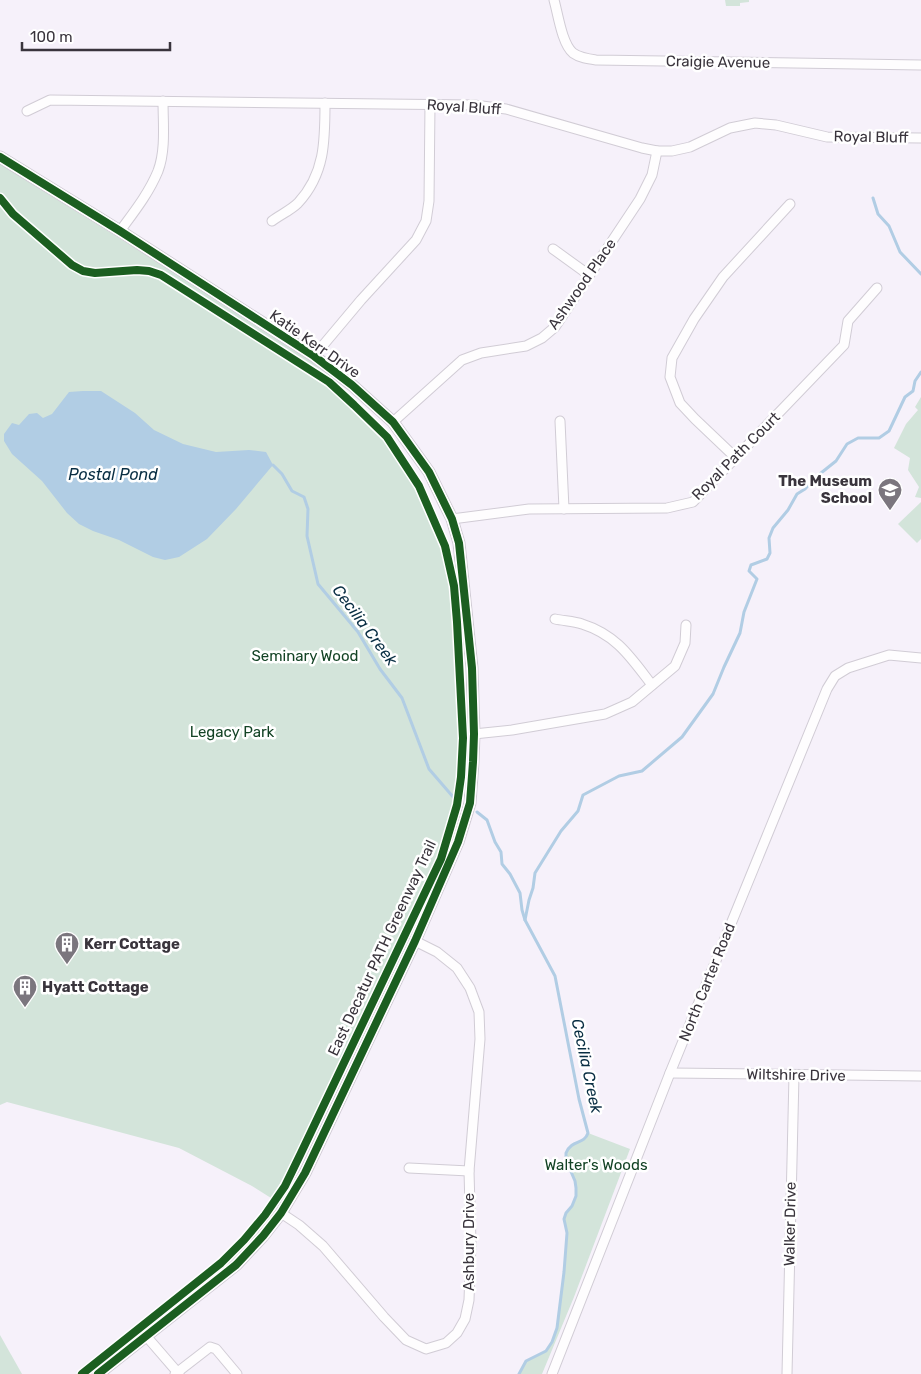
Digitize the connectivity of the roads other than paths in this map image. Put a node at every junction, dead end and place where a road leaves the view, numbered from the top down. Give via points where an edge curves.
1 (554, 0) edge
2 (921, 65) edge
3 (163, 101) junction
4 (325, 103) junction
5 (430, 104) junction
6 (27, 111) dead end
7 (921, 138) edge
8 (657, 151) junction
9 (0, 157) edge
10 (790, 204) dead end
11 (272, 221) dead end
12 (120, 231) junction
13 (553, 249) dead end
14 (589, 276) junction
15 (877, 288) dead end
16 (314, 356) junction
17 (560, 421) dead end
18 (393, 422) junction
19 (736, 458) junction
20 (564, 509) junction
21 (452, 519) junction
22 (555, 619) dead end
23 (686, 625) dead end
24 (921, 658) edge
25 (652, 685) junction
26 (474, 734) junction
27 (416, 941) junction
28 (670, 1073) junction
29 (794, 1074) junction
30 (921, 1076) edge
31 (409, 1168) dead end
32 (469, 1171) junction
33 (281, 1213) junction
34 (147, 1337) junction
35 (177, 1373) edge
36 (98, 1374) edge
37 (237, 1374) edge
38 (552, 1374) edge
39 (787, 1374) edge

1 - 2 street, Craigie Avenue via 566,44 582,58
3 - 4 street, Royal Bluff
3 - 6 street, Royal Bluff via 50,100
3 - 12 street via 162,151 158,170 145,196
4 - 5 street, Royal Bluff
4 - 11 street via 322,161 312,185 297,204
5 - 8 street, Royal Bluff via 506,109
5 - 16 street via 430,201 426,221 416,240
7 - 8 street, Royal Bluff via 827,137 755,123 730,128 690,147
8 - 14 street, Ashwood Place via 652,175 640,199
9 - 12 street, Katie Kerr Drive
10 - 19 street via 723,277 672,358 670,377 680,402
12 - 16 street, Katie Kerr Drive
13 - 14 street
14 - 18 street, Ashwood Place via 555,327 542,338 526,346 481,353 462,360
15 - 19 street, Royal Path Court via 848,321 844,345
16 - 18 street, Katie Kerr Drive
17 - 20 street
18 - 21 street, Katie Kerr Drive via 429,472
19 - 20 street, Royal Path Court via 693,502 667,508
20 - 21 street, Royal Path Court via 529,509
21 - 26 street, Katie Kerr Drive via 459,543 472,668
22 - 25 street via 581,623 607,634 626,651
23 - 25 street via 685,643 675,666
24 - 28 street, North Carter Road via 889,655 848,668 835,676 827,689
25 - 26 street via 632,702 605,714
26 - 27 street, Katie Kerr Drive via 470,803 458,842
27 - 32 street, Ashbury Drive via 457,968 470,988 479,1012 480,1039
27 - 33 street, Katie Kerr Drive via 305,1173
28 - 29 street, Wiltshire Drive
28 - 38 street, North Carter Road
29 - 30 street, Wiltshire Drive
29 - 39 street, Walker Drive
31 - 32 street
32 - 33 street, Ashbury Drive via 470,1291 465,1318 457,1333 446,1343 426,1349 406,1340 323,1246
33 - 34 street, Katie Kerr Drive via 236,1265
34 - 35 street
34 - 36 street, Katie Kerr Drive
35 - 37 street via 210,1347 216,1349

